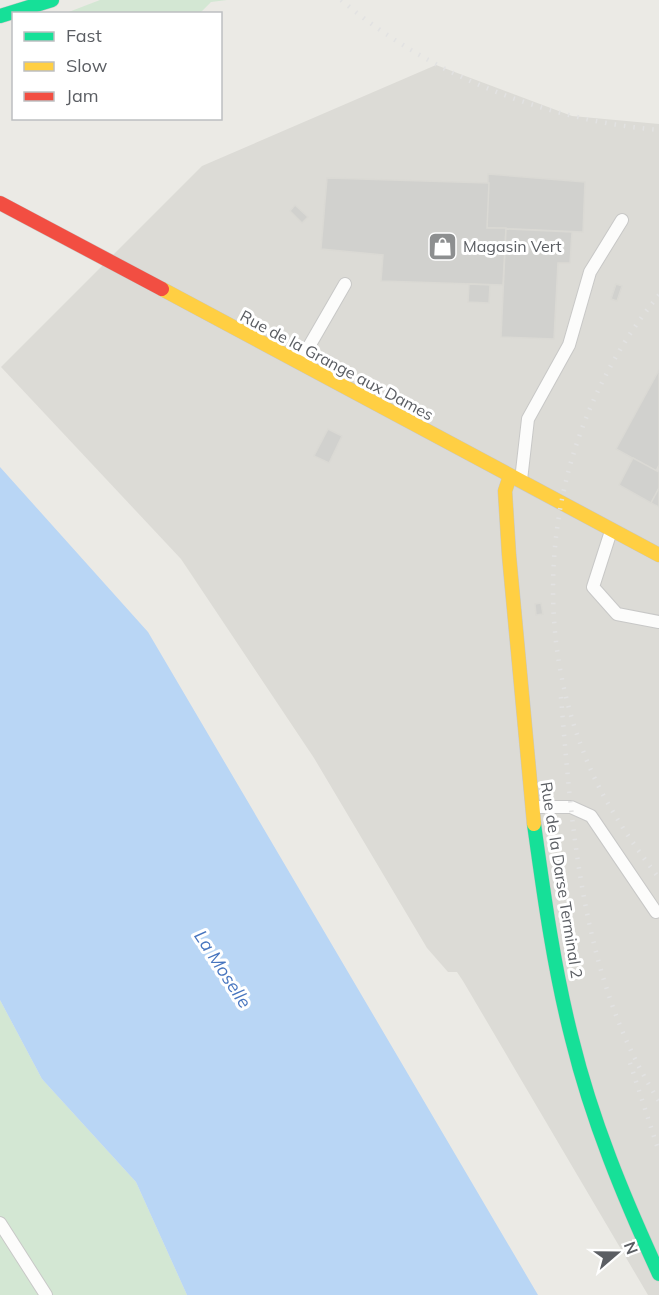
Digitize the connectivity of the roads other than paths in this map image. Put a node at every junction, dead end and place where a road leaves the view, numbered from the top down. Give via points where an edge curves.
1 (52, 0) edge
2 (25, 11) edge
3 (0, 203) edge
4 (622, 220) dead end
5 (345, 284) dead end
6 (299, 363) junction
7 (515, 479) junction
8 (612, 530) junction
9 (659, 555) edge
10 (659, 622) edge
11 (532, 807) junction
12 (656, 912) dead end
13 (0, 1223) edge
14 (659, 1274) edge
15 (46, 1295) edge

1 - 2 main road
3 - 6 main road, Rue de la Grange aux Dames
4 - 7 lane via 591,272 569,345 528,419
5 - 6 lane
6 - 7 main road, Rue de la Grange aux Dames
7 - 8 main road, Rue de la Grange aux Dames
7 - 11 main road, Rue de la Darse Terminal 2 via 505,491
8 - 9 main road, Rue de la Grange aux Dames
8 - 10 lane via 593,587 617,614
11 - 12 lane via 571,807 591,816
11 - 14 main road, Rue de la Darse Terminal 2 via 564,1005 579,1061 626,1198
13 - 15 lane

